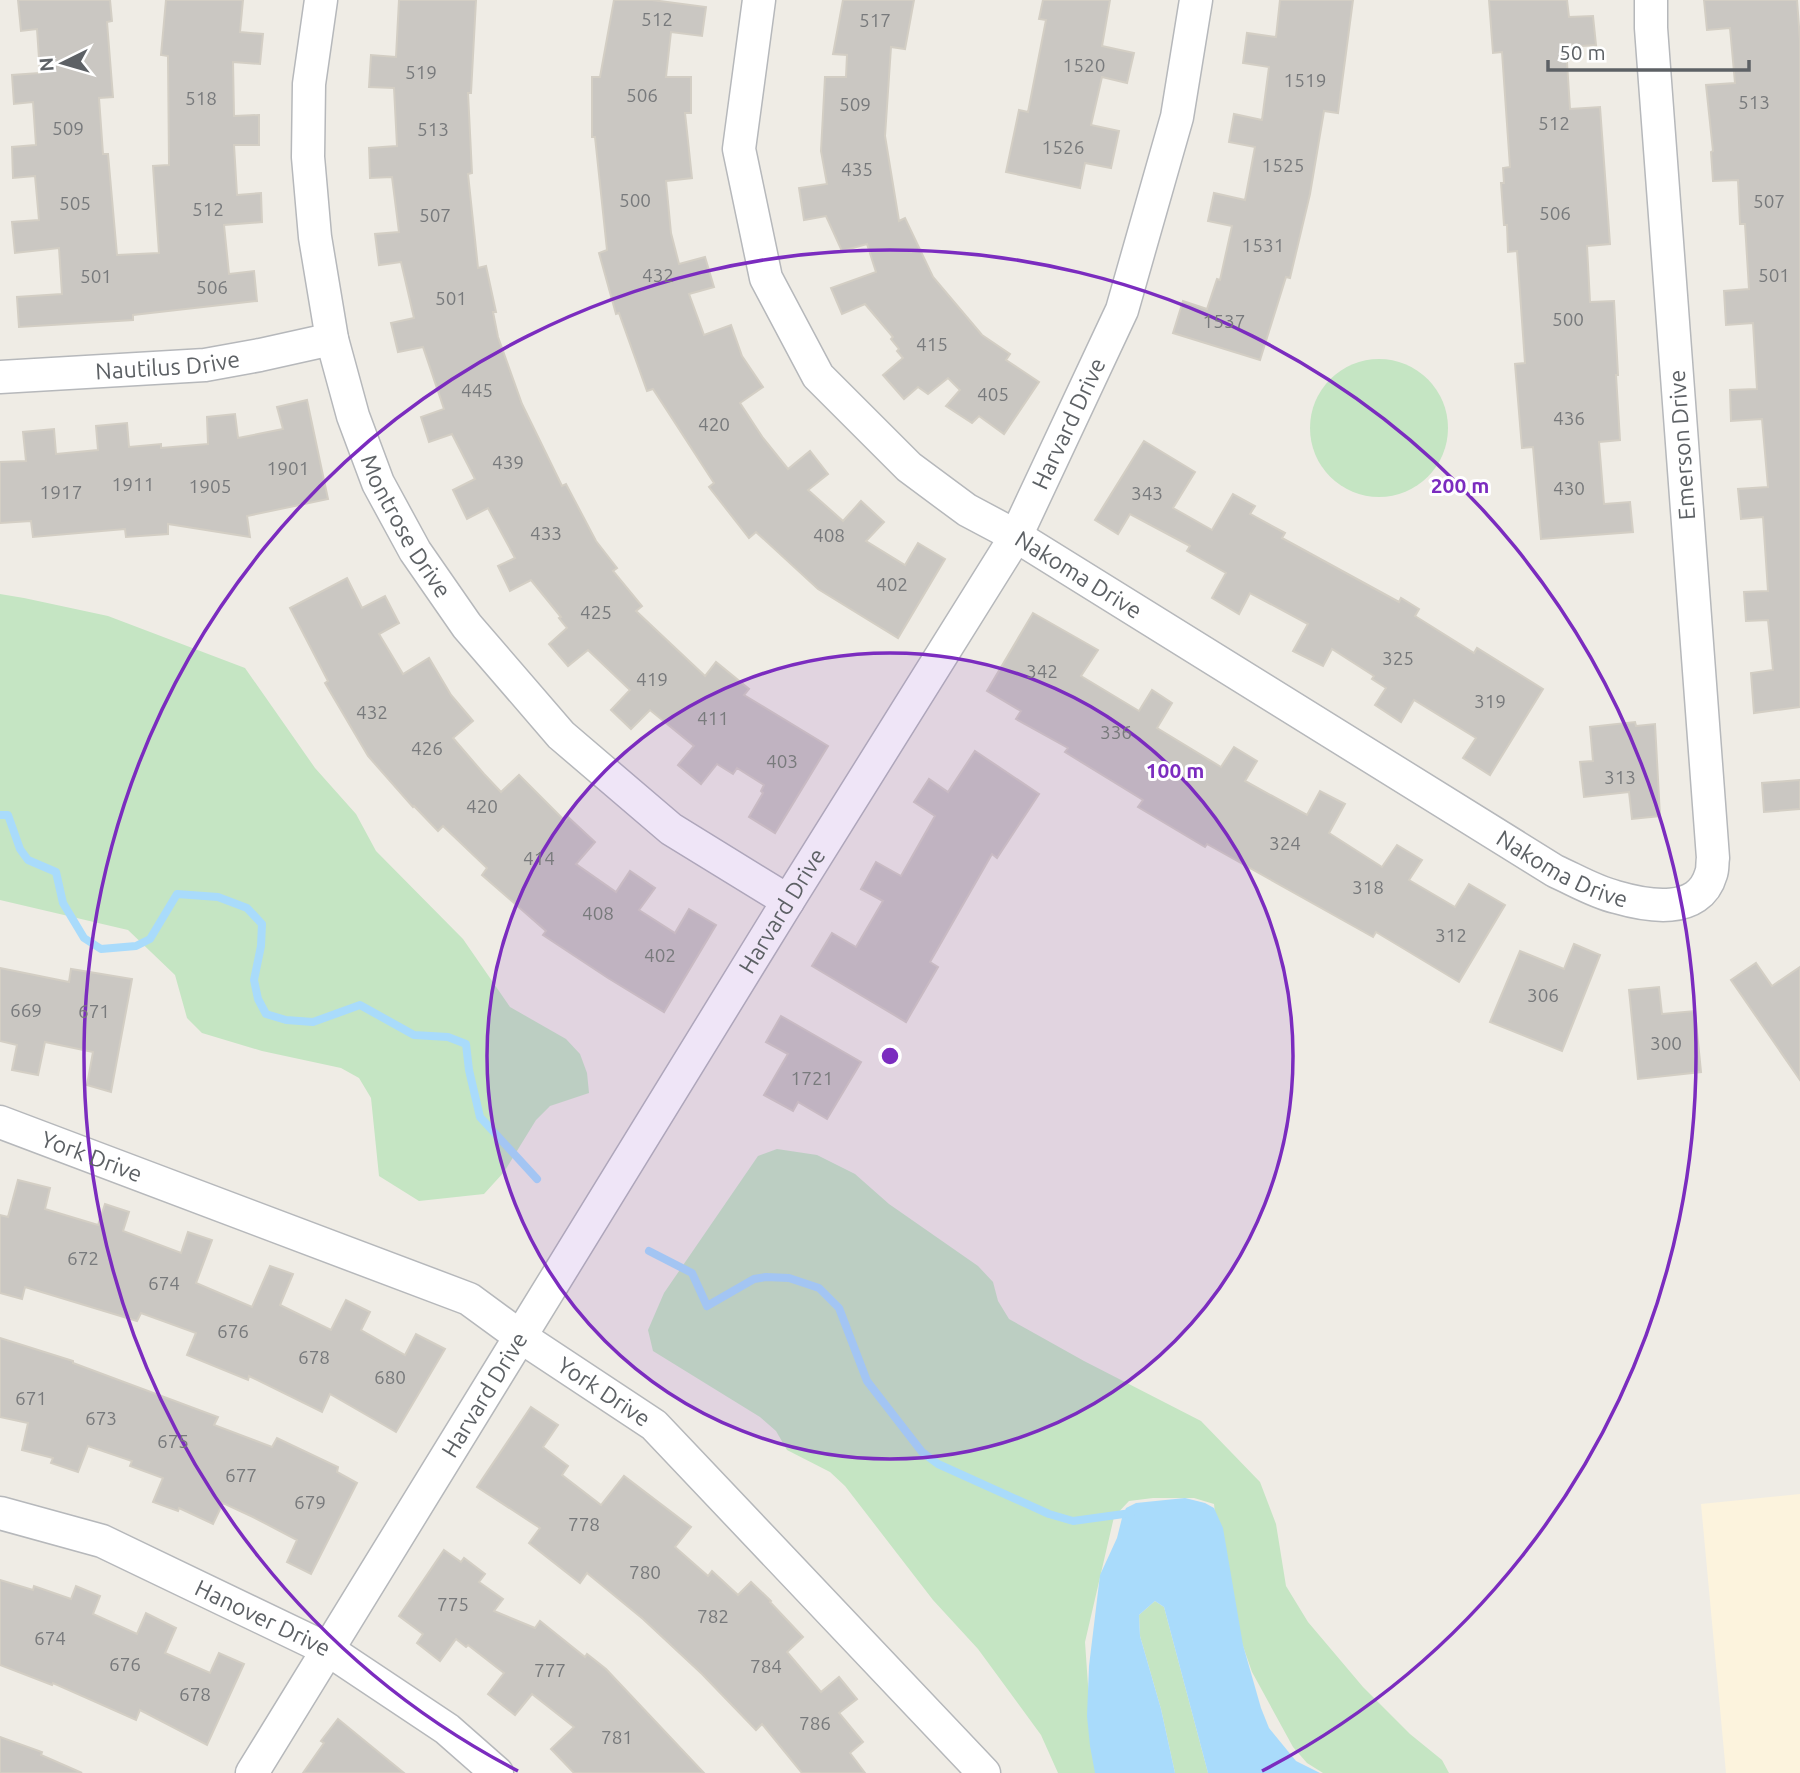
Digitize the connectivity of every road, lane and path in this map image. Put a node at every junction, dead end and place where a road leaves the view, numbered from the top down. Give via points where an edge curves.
1 (321, 0) edge
2 (760, 0) edge
3 (1196, 0) edge
4 (1651, 0) edge
5 (332, 339) junction
6 (0, 377) edge
7 (1016, 536) junction
8 (1704, 889) joint
9 (788, 901) junction
10 (0, 1122) edge
11 (521, 1337) junction
12 (0, 1513) edge
13 (327, 1649) junction
14 (252, 1773) edge
15 (497, 1773) edge
16 (984, 1773) edge

1 - 5 street, Montrose Drive via 309,84 308,158
2 - 7 street, Nakoma Drive via 739,149 766,278 818,376 909,467 967,510
3 - 7 street, Harvard Drive via 1177,117 1122,310
4 - 8 street, Emerson Drive via 1713,858
5 - 6 street, Nautilus Drive via 205,365
5 - 9 street, Montrose Drive via 378,483 415,551 467,626 561,735 671,829
7 - 8 street, Nakoma Drive via 1555,871 1615,897 1661,906 1684,904
7 - 9 street, Harvard Drive
9 - 11 street, Harvard Drive
10 - 11 street, York Drive via 470,1299
11 - 13 street, Harvard Drive
11 - 16 street, York Drive via 654,1425
12 - 13 street, Hanover Drive via 102,1541
13 - 14 street, Harvard Drive
13 - 15 street, Hanover Drive via 447,1729

